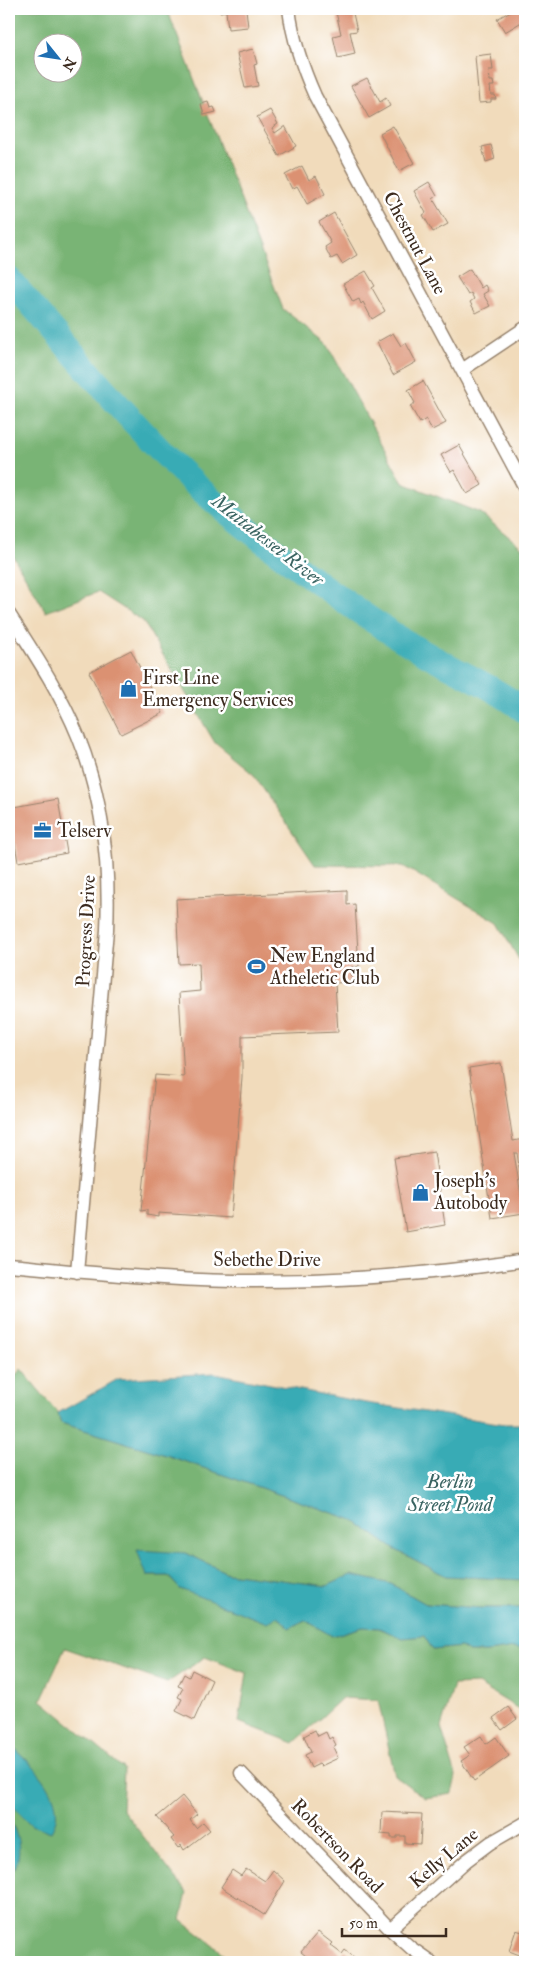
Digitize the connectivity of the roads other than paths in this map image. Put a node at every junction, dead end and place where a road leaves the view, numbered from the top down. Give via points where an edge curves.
1 (289, 9) edge
2 (525, 328) edge
3 (462, 370) junction
4 (525, 488) edge
5 (9, 614) edge
6 (525, 1260) edge
7 (9, 1265) edge
8 (77, 1272) junction
9 (241, 1773) dead end
10 (525, 1823) edge
11 (390, 1929) junction
12 (431, 1962) edge

1 - 3 street, Chestnut Lane via 301,63 315,96
2 - 3 street
3 - 4 street, Chestnut Lane
5 - 8 street, Progress Drive via 43,666 78,736 91,775 106,853 107,930
6 - 8 street, Sebethe Drive via 434,1272 302,1280 235,1281
7 - 8 street, Sebethe Drive
9 - 11 street, Robertson Road
10 - 11 street, Kelly Lane via 466,1861
11 - 12 street, Robertson Road

